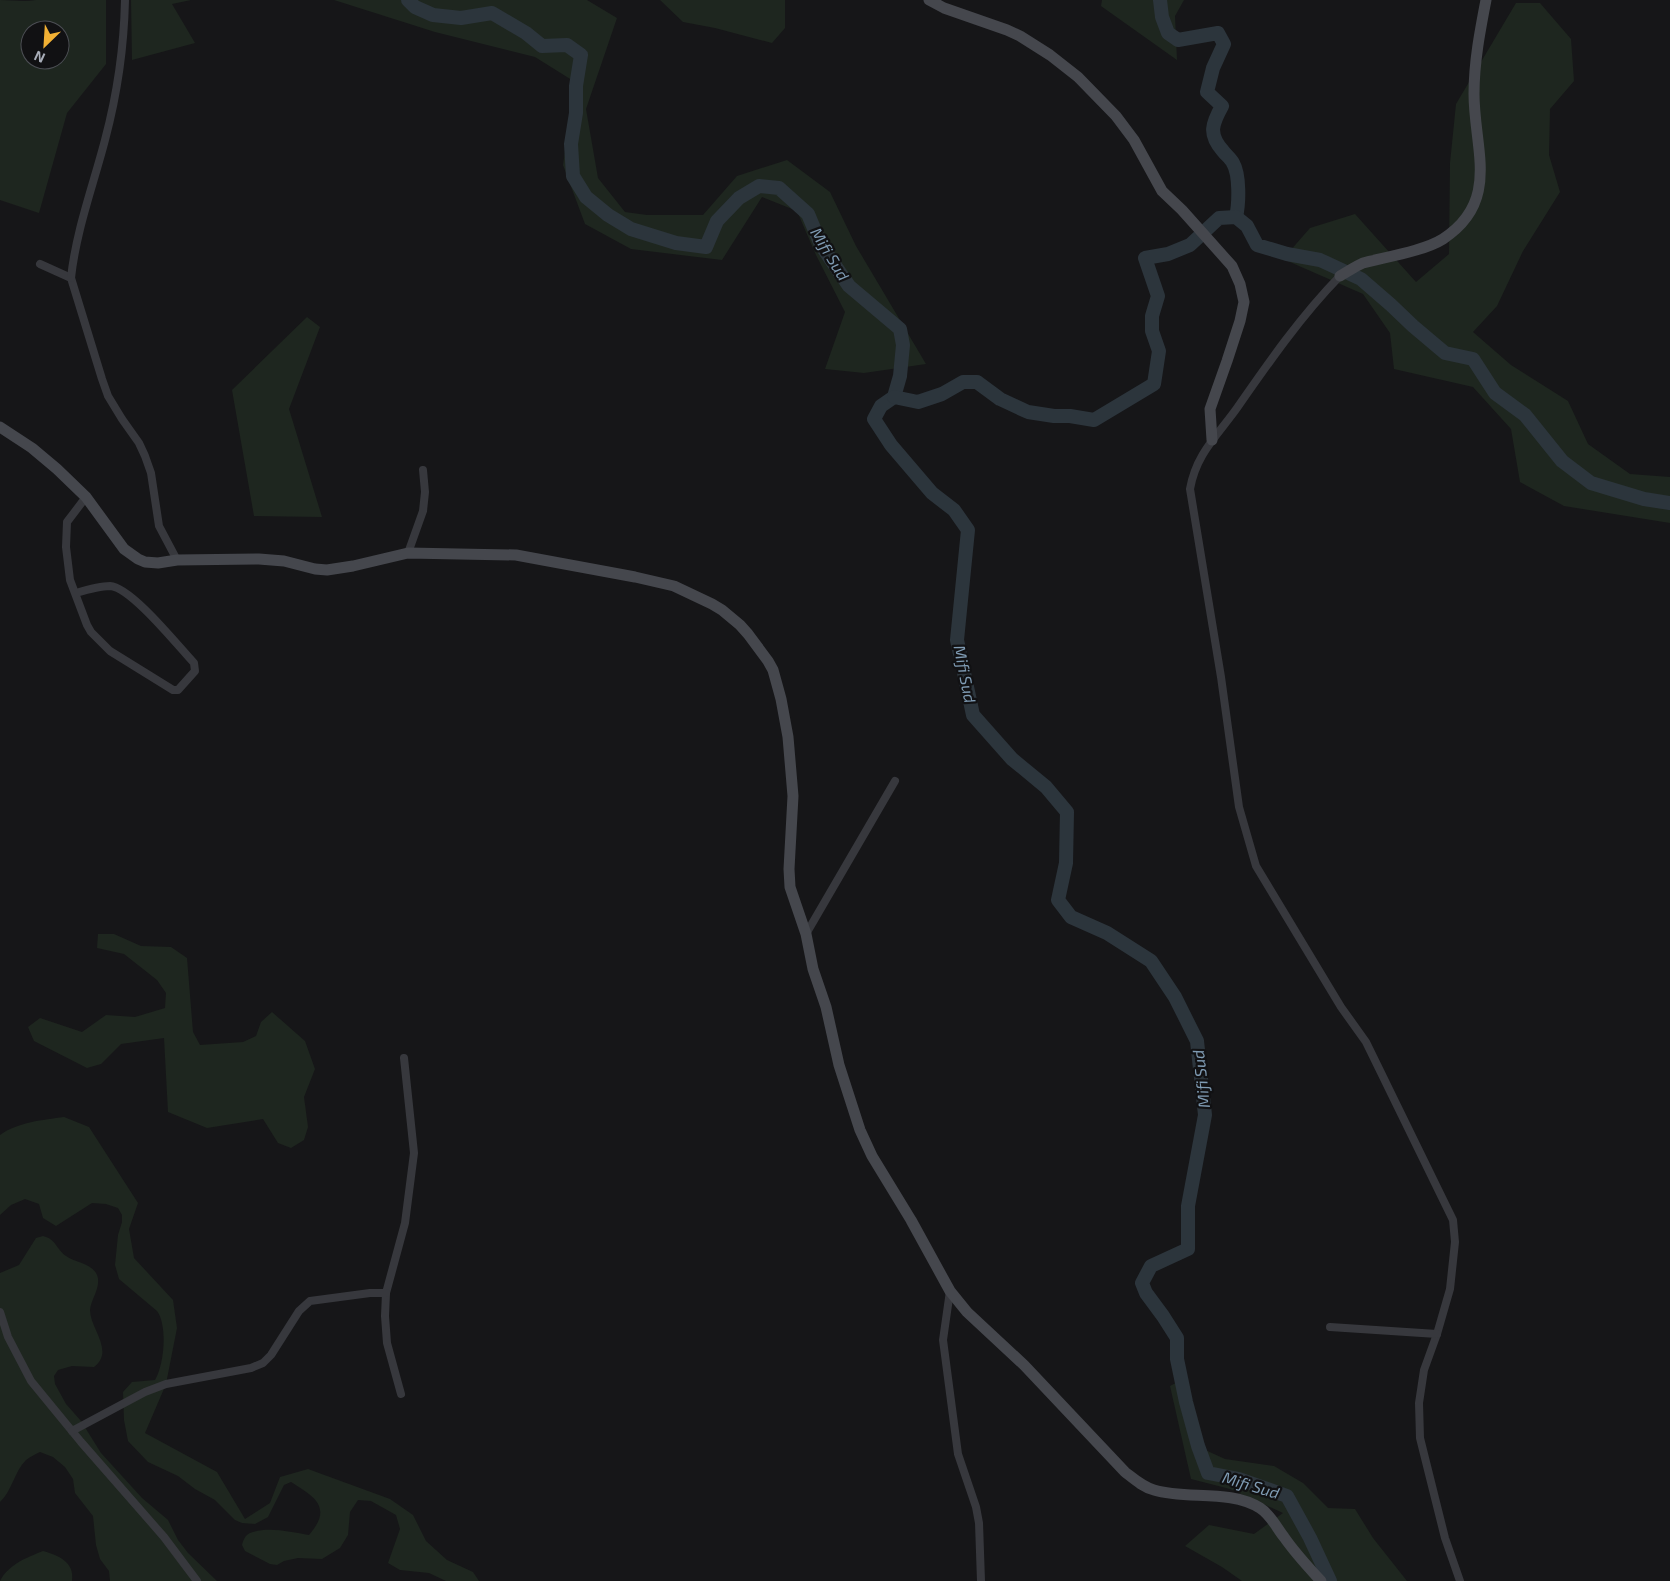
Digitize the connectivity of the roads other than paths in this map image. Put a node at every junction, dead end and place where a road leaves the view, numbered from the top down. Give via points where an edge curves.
1 (125, 0) edge
2 (929, 0) edge
3 (1486, 0) edge
4 (40, 264) dead end
5 (1340, 276) joint
6 (71, 278) junction
7 (0, 427) edge
8 (1212, 440) junction
9 (423, 470) dead end
10 (86, 498) junction
11 (408, 553) junction
12 (176, 560) junction
13 (76, 593) junction
14 (895, 781) dead end
15 (806, 934) junction
16 (404, 1058) dead end
17 (950, 1291) junction
18 (386, 1293) junction
19 (0, 1312) edge
20 (1330, 1326) dead end
21 (1437, 1334) junction
22 (401, 1394) dead end
23 (72, 1431) junction
24 (197, 1581) edge
25 (981, 1581) edge
26 (1322, 1581) edge
27 (1460, 1581) edge

1 - 6 street via 113,104 73,256
2 - 8 street via 1020,36 1078,77 1134,140 1162,191 1232,266 1244,302 1210,409
3 - 5 street via 1476,55 1474,95 1481,176 1479,193 1470,213 1441,240 1360,264
4 - 6 street
5 - 8 street via 1299,322
6 - 12 street via 108,396 145,456 151,473 159,526
7 - 10 street via 32,448
8 - 21 street via 1192,474 1190,489 1239,807 1256,866 1341,1007 1366,1042 1453,1220 1456,1242 1454,1265
9 - 11 street via 423,511
10 - 12 street via 119,544 138,560 152,563
10 - 13 street via 67,522 70,580
11 - 12 street via 327,570 259,559
11 - 15 street via 516,555 635,576 679,588 722,610 744,630 773,670 781,699 794,796 790,887
13 - 13 street via 91,632 126,661 176,691 195,671 194,663 124,591 110,586
14 - 15 street
15 - 17 street via 839,1065 860,1130
16 - 18 street via 414,1153 405,1223
17 - 25 street via 943,1340 958,1454 979,1523
17 - 26 street via 1125,1472 1142,1485 1160,1492 1247,1501 1261,1508
18 - 22 street via 387,1343
18 - 23 street via 310,1301 299,1311 263,1363 166,1384
19 - 23 street via 8,1337 31,1381
20 - 21 street
21 - 27 street via 1424,1370 1419,1403 1420,1438 1445,1538
23 - 24 street via 164,1537

